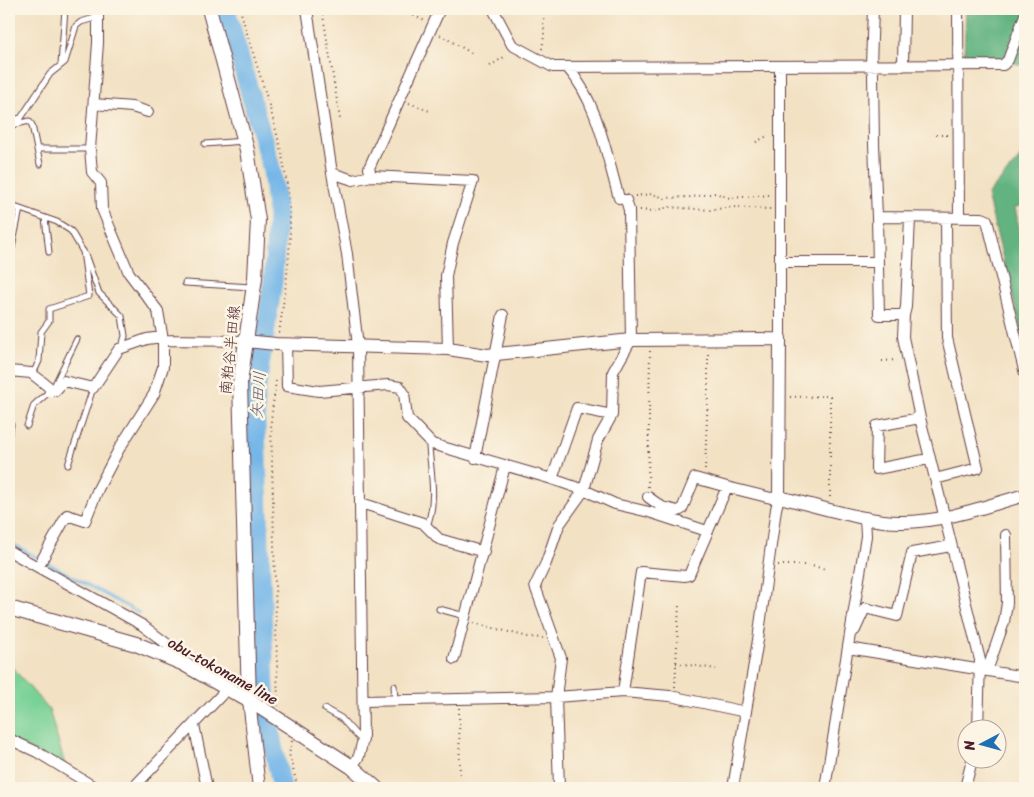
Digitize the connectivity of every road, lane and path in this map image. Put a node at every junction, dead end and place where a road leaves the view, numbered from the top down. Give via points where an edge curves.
1 (65, 9) edge
2 (208, 9) edge
3 (240, 9) edge
4 (307, 9) edge
5 (322, 9) edge
6 (400, 9) edge
7 (440, 9) edge
8 (493, 9) edge
9 (544, 9) edge
10 (873, 9) edge
11 (904, 9) edge
12 (958, 9) edge
13 (98, 13) edge
14 (1025, 15) edge
15 (432, 27) junction
16 (517, 48) junction
17 (473, 54) dead end
18 (539, 61) junction
19 (61, 65) junction
20 (871, 65) junction
21 (490, 66) dead end
22 (780, 66) junction
23 (903, 66) junction
24 (958, 66) junction
25 (567, 67) junction
26 (400, 99) junction
27 (94, 104) junction
28 (148, 112) dead end
29 (432, 112) dead end
30 (340, 119) dead end
31 (9, 121) edge
32 (9, 126) edge
33 (781, 131) junction
34 (936, 135) dead end
35 (958, 135) junction
36 (244, 141) junction
37 (756, 142) dead end
38 (205, 144) dead end
39 (38, 149) junction
40 (90, 149) junction
41 (40, 164) dead end
42 (332, 173) junction
43 (371, 176) junction
44 (781, 194) junction
45 (626, 200) junction
46 (9, 204) edge
47 (20, 209) junction
48 (781, 209) junction
49 (629, 210) junction
50 (878, 217) junction
51 (45, 218) junction
52 (910, 218) junction
53 (946, 218) junction
54 (958, 218) junction
55 (83, 251) junction
56 (49, 252) dead end
57 (9, 262) edge
58 (781, 262) junction
59 (878, 262) junction
60 (185, 283) dead end
61 (254, 288) junction
62 (503, 315) dead end
63 (904, 315) junction
64 (76, 339) dead end
65 (163, 339) junction
66 (707, 339) junction
67 (780, 339) junction
68 (631, 340) junction
69 (650, 340) junction
70 (247, 342) junction
71 (280, 344) junction
72 (358, 346) junction
73 (122, 347) junction
74 (448, 348) junction
75 (496, 354) junction
76 (908, 360) junction
77 (882, 361) dead end
78 (9, 371) edge
79 (32, 374) junction
80 (1025, 374) edge
81 (276, 378) dead end
82 (359, 387) junction
83 (93, 388) junction
84 (50, 389) junction
85 (779, 398) junction
86 (612, 415) junction
87 (920, 418) junction
88 (11, 425) dead end
89 (27, 426) dead end
90 (9, 434) edge
91 (432, 444) junction
92 (475, 458) junction
93 (930, 459) junction
94 (68, 465) dead end
95 (505, 466) junction
96 (552, 479) junction
97 (935, 479) junction
98 (704, 480) junction
99 (727, 487) junction
100 (584, 490) junction
101 (1025, 496) edge
102 (648, 497) joint
103 (780, 497) junction
104 (361, 503) junction
105 (830, 509) junction
106 (943, 517) junction
107 (865, 518) junction
108 (427, 527) junction
109 (707, 531) junction
110 (1006, 535) dead end
111 (951, 546) junction
112 (9, 551) edge
113 (484, 552) junction
114 (767, 566) junction
115 (38, 567) junction
116 (827, 570) dead end
117 (679, 604) dead end
118 (9, 608) edge
119 (439, 610) dead end
120 (465, 618) junction
121 (142, 625) junction
122 (850, 633) junction
123 (552, 638) junction
124 (136, 644) junction
125 (848, 648) junction
126 (454, 659) dead end
127 (182, 663) junction
128 (675, 663) junction
129 (716, 668) dead end
130 (984, 670) junction
131 (1025, 677) edge
132 (394, 686) dead end
133 (227, 688) junction
134 (622, 692) junction
135 (556, 697) junction
136 (459, 698) junction
137 (675, 698) junction
138 (395, 699) junction
139 (364, 701) junction
140 (252, 702) junction
141 (325, 708) dead end
142 (746, 712) junction
143 (278, 720) junction
144 (979, 720) edge
145 (194, 725) junction
146 (296, 732) junction
147 (9, 739) edge
148 (363, 739) junction
149 (352, 767) junction
150 (970, 770) edge
151 (96, 788) edge
152 (133, 788) edge
153 (207, 788) edge
154 (259, 788) edge
155 (298, 788) edge
156 (376, 788) edge
157 (460, 788) edge
158 (559, 788) edge
159 (733, 788) edge
160 (825, 788) edge
161 (965, 788) edge

1 - 19 lane
2 - 36 main road, 南粕谷半田線
3 - 71 path via 279,144 288,193 289,258
4 - 42 street
5 - 30 path
6 - 15 path
7 - 15 street
8 - 16 street via 512,45
9 - 18 path via 544,36
10 - 20 street
11 - 23 street
12 - 24 street
13 - 19 lane via 76,26 65,62
13 - 27 street
14 - 24 street via 1008,60 1003,65
15 - 17 path
15 - 26 street
16 - 18 street
16 - 21 path
18 - 25 street via 553,67
19 - 31 lane via 44,83 21,118
20 - 22 street
20 - 23 street
20 - 50 street via 874,74
22 - 25 street
22 - 33 street
23 - 24 street
24 - 35 street
25 - 45 street via 578,80 593,111 619,198
26 - 29 path
26 - 43 street via 369,168
27 - 28 street
27 - 40 street
32 - 39 lane via 29,121
33 - 37 path
33 - 44 street
34 - 35 path
35 - 54 street
36 - 38 lane
36 - 61 main road, 南粕谷半田線 via 258,220
39 - 40 lane
39 - 41 lane
40 - 65 street via 92,172 100,183 102,209 129,273 158,311
42 - 43 street via 353,180
42 - 72 street via 347,254
43 - 74 street via 473,181 446,276
44 - 45 path via 730,198 715,193 665,198 652,194
44 - 48 street
45 - 49 street
46 - 47 lane
47 - 51 lane
47 - 57 lane
48 - 49 path via 669,207 653,211
48 - 58 street
49 - 68 street
50 - 52 street
50 - 59 street
51 - 55 lane via 71,231
51 - 56 lane
52 - 53 street
52 - 63 street
53 - 54 street
53 - 97 street via 947,338 978,468
54 - 80 street via 982,218 989,224
55 - 73 lane via 99,293 122,316 125,336
55 - 79 lane via 89,296 49,309 49,321 40,332 39,361
58 - 59 street
58 - 67 street
59 - 63 street via 879,315
60 - 61 lane
61 - 70 main road, 南粕谷半田線
62 - 75 street
63 - 76 street via 903,337
64 - 84 lane via 59,379
65 - 70 street
65 - 73 street
65 - 115 street via 162,367 154,394 119,449 85,522 67,516
66 - 67 street
66 - 69 street
66 - 98 path
67 - 85 street
68 - 69 street
68 - 75 street
68 - 86 street via 613,372
69 - 102 path
70 - 71 street
70 - 140 main road, 南粕谷半田線 via 240,384 240,417
71 - 72 street
71 - 82 street via 287,386 318,391
72 - 74 street
72 - 82 street
73 - 83 street
74 - 75 street
75 - 92 street
76 - 77 path
76 - 87 street
78 - 79 street
79 - 84 street
81 - 143 path via 271,420
82 - 91 street via 400,387 404,393 407,418
82 - 104 street
83 - 84 street via 64,381 54,391
83 - 94 lane
84 - 89 lane via 34,405
85 - 103 street
85 - 105 path via 830,396
86 - 96 street via 577,408
86 - 100 street via 598,440
87 - 93 street
87 - 93 street via 877,426 876,469
88 - 90 lane
91 - 92 street
91 - 108 lane via 429,447 433,469 433,508
92 - 95 street
93 - 97 street
95 - 96 street
95 - 113 street
96 - 100 street
97 - 106 street
98 - 99 street
98 - 102 street via 695,478 682,509 678,511 662,507
99 - 103 street via 771,498
99 - 109 street
100 - 109 street via 615,504
100 - 123 street via 559,525 535,586
101 - 106 street
103 - 105 street
103 - 114 street
104 - 108 street
104 - 139 street
105 - 107 street
106 - 107 street via 902,522
106 - 111 street
107 - 122 street via 866,536
108 - 113 street via 439,539
109 - 134 street via 689,575 640,572
110 - 130 street via 1007,603 1004,622
111 - 122 street via 912,553 897,616 866,608 856,630
111 - 130 street
112 - 115 street
113 - 120 street
114 - 116 path via 806,564
114 - 142 street
115 - 121 street
117 - 128 path
118 - 124 main road, obu-tokoname line
119 - 120 lane
120 - 123 path via 528,637
120 - 126 street
121 - 124 street via 142,636
121 - 127 street via 175,650
122 - 125 street
123 - 135 street via 561,658
124 - 127 main road, obu-tokoname line
125 - 130 street
125 - 160 street
127 - 133 main road, obu-tokoname line
128 - 129 path
128 - 137 path
130 - 131 street
130 - 144 street
132 - 138 lane
133 - 140 main road, obu-tokoname line
133 - 145 street
134 - 135 street
134 - 137 street
135 - 136 street
135 - 158 street
136 - 138 street
136 - 157 path
137 - 142 street
138 - 139 street
139 - 148 street
140 - 143 main road, obu-tokoname line
140 - 154 street
141 - 148 lane
142 - 159 street
143 - 146 main road, obu-tokoname line
145 - 152 street
145 - 153 street
146 - 149 main road, obu-tokoname line
146 - 155 path via 289,754
147 - 151 street
148 - 149 street
149 - 156 main road, obu-tokoname line
150 - 161 street

